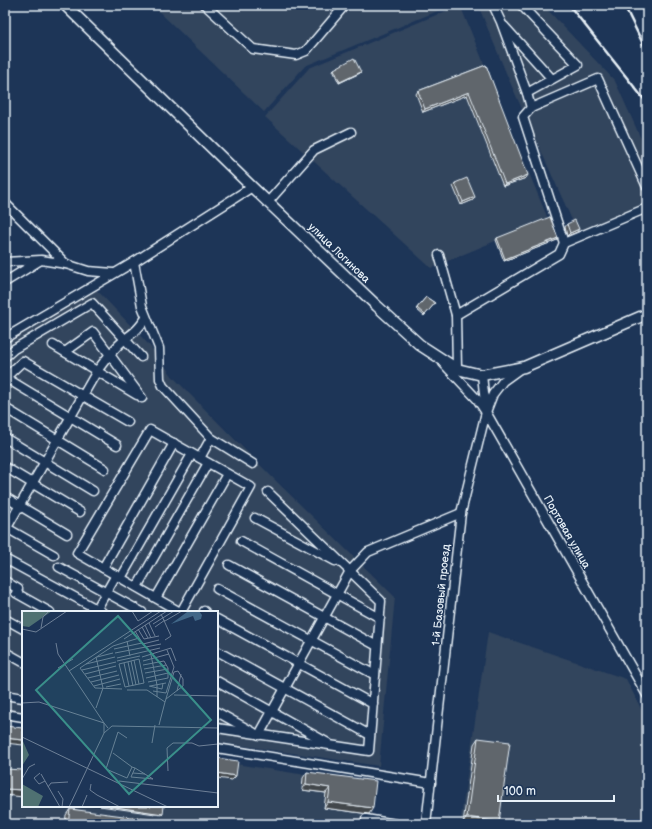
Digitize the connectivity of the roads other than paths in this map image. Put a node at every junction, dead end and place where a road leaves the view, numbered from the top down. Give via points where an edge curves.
1 (65, 5) edge
2 (205, 5) edge
3 (345, 5) edge
4 (493, 5) edge
5 (521, 5) edge
6 (501, 22) junction
7 (552, 79) junction
8 (527, 93) junction
9 (531, 108) junction
10 (351, 132) dead end
11 (252, 187) junction
12 (647, 187) edge
13 (268, 202) junction
14 (5, 203) edge
15 (647, 208) edge
16 (564, 243) junction
17 (440, 255) dead end
18 (41, 260) junction
19 (5, 262) edge
20 (134, 262) junction
21 (66, 264) junction
22 (114, 273) junction
23 (5, 282) edge
24 (647, 314) edge
25 (456, 315) junction
26 (146, 318) junction
27 (5, 338) edge
28 (125, 340) junction
29 (53, 345) dead end
30 (65, 352) junction
31 (109, 354) junction
32 (5, 357) edge
33 (141, 357) dead end
34 (440, 360) junction
35 (524, 367) junction
36 (457, 370) junction
37 (97, 371) junction
38 (482, 375) junction
39 (5, 378) edge
40 (83, 395) junction
41 (5, 408) edge
42 (486, 412) junction
43 (70, 417) junction
44 (128, 422) dead end
45 (5, 438) edge
46 (211, 438) junction
47 (57, 440) junction
48 (174, 443) junction
49 (117, 445) dead end
50 (192, 454) junction
51 (204, 461) junction
52 (45, 462) junction
53 (253, 464) dead end
54 (5, 467) edge
55 (105, 469) dead end
56 (227, 474) junction
57 (32, 483) junction
58 (93, 491) dead end
59 (268, 492) dead end
60 (5, 497) edge
61 (20, 506) junction
62 (80, 512) dead end
63 (461, 513) junction
64 (255, 518) dead end
65 (6, 529) edge
66 (67, 534) dead end
67 (241, 541) dead end
68 (54, 555) dead end
69 (5, 559) edge
70 (229, 565) dead end
71 (59, 567) dead end
72 (102, 568) junction
73 (348, 569) junction
74 (118, 577) junction
75 (5, 581) edge
76 (137, 587) junction
77 (217, 588) dead end
78 (106, 592) junction
79 (337, 594) junction
80 (156, 598) junction
81 (48, 611) edge
82 (98, 611) edge
83 (140, 611) edge
84 (178, 611) edge
85 (181, 611) edge
86 (324, 617) junction
87 (380, 618) junction
88 (5, 619) edge
89 (218, 620) edge
90 (22, 628) edge
91 (311, 640) junction
92 (377, 646) junction
93 (5, 652) edge
94 (218, 652) edge
95 (22, 661) edge
96 (298, 664) junction
97 (375, 675) junction
98 (218, 682) edge
99 (285, 688) junction
100 (5, 695) edge
101 (647, 695) edge
102 (22, 698) edge
103 (373, 704) junction
104 (272, 712) junction
105 (218, 713) edge
106 (5, 714) edge
107 (22, 717) edge
108 (218, 728) edge
109 (370, 734) junction
110 (258, 735) junction
111 (333, 746) junction
112 (218, 748) edge
113 (431, 783) junction
114 (366, 819) dead end
115 (396, 824) edge
116 (426, 824) edge

1 - 11 main road, улица Логинова
2 - 3 street via 253,49 296,55 306,51
4 - 6 street
5 - 7 street via 578,65
6 - 7 street
6 - 8 street
7 - 8 street
8 - 9 street
9 - 12 street via 598,79
9 - 16 street via 523,117
10 - 13 street via 314,150
11 - 13 main road, улица Логинова
11 - 20 street
13 - 34 main road, улица Логинова via 420,345
14 - 21 street
15 - 16 street
16 - 25 street via 558,254
17 - 25 street
18 - 19 street
18 - 21 street
18 - 23 street
20 - 22 street
20 - 26 street
21 - 22 street via 88,271
22 - 27 street
24 - 35 main road, улица Логинова
25 - 36 street
26 - 28 street via 137,332
26 - 46 street via 159,348 160,379 163,386
28 - 31 street
28 - 32 street via 92,303 14,349
28 - 33 street
29 - 30 street
30 - 31 street via 92,332
30 - 37 street
31 - 37 street
31 - 37 street via 142,398
34 - 36 main road, улица Логинова
34 - 42 street
35 - 38 main road, улица Логинова
35 - 42 street via 502,381 493,394
36 - 38 main road, улица Логинова
37 - 40 street
38 - 42 street, Портовая улица
39 - 40 street via 23,360
39 - 43 street
40 - 43 street
40 - 44 street
41 - 47 street
42 - 63 street, 1-й Базовый проезд
42 - 101 street, Портовая улица
43 - 47 street
43 - 49 street
45 - 52 street
46 - 51 street
46 - 53 street
47 - 52 street
47 - 55 street
48 - 50 street
48 - 72 street
48 - 72 street via 150,430 77,553
50 - 51 street
50 - 74 street
51 - 56 street
51 - 76 street
52 - 57 street
52 - 58 street
54 - 57 street
56 - 80 street
56 - 85 street via 251,487
57 - 61 street
57 - 62 street
59 - 73 street
60 - 61 street
61 - 65 street
61 - 66 street
63 - 73 street via 368,552
63 - 113 street, 1-й Базовый проезд
64 - 73 street
65 - 68 street
67 - 79 street
69 - 82 street
70 - 86 street
71 - 78 street
72 - 74 street
73 - 79 street
73 - 87 street via 381,600
74 - 76 street
74 - 78 street
75 - 81 street via 18,589 16,593
76 - 80 street
77 - 91 street
78 - 82 street
78 - 83 street
79 - 86 street
79 - 87 street
80 - 84 street
86 - 91 street
86 - 92 street
87 - 92 street
88 - 90 street
89 - 96 street
91 - 96 street
91 - 97 street
92 - 97 street
93 - 95 street
94 - 99 street
96 - 99 street
96 - 103 street
97 - 103 street
98 - 104 street
99 - 104 street
99 - 109 street
100 - 102 street
103 - 109 street
104 - 110 street
104 - 111 street
105 - 110 street
106 - 107 street
108 - 110 street
109 - 111 street via 369,751
110 - 111 street
112 - 113 street
113 - 116 street, 1-й Базовый проезд
114 - 115 street

